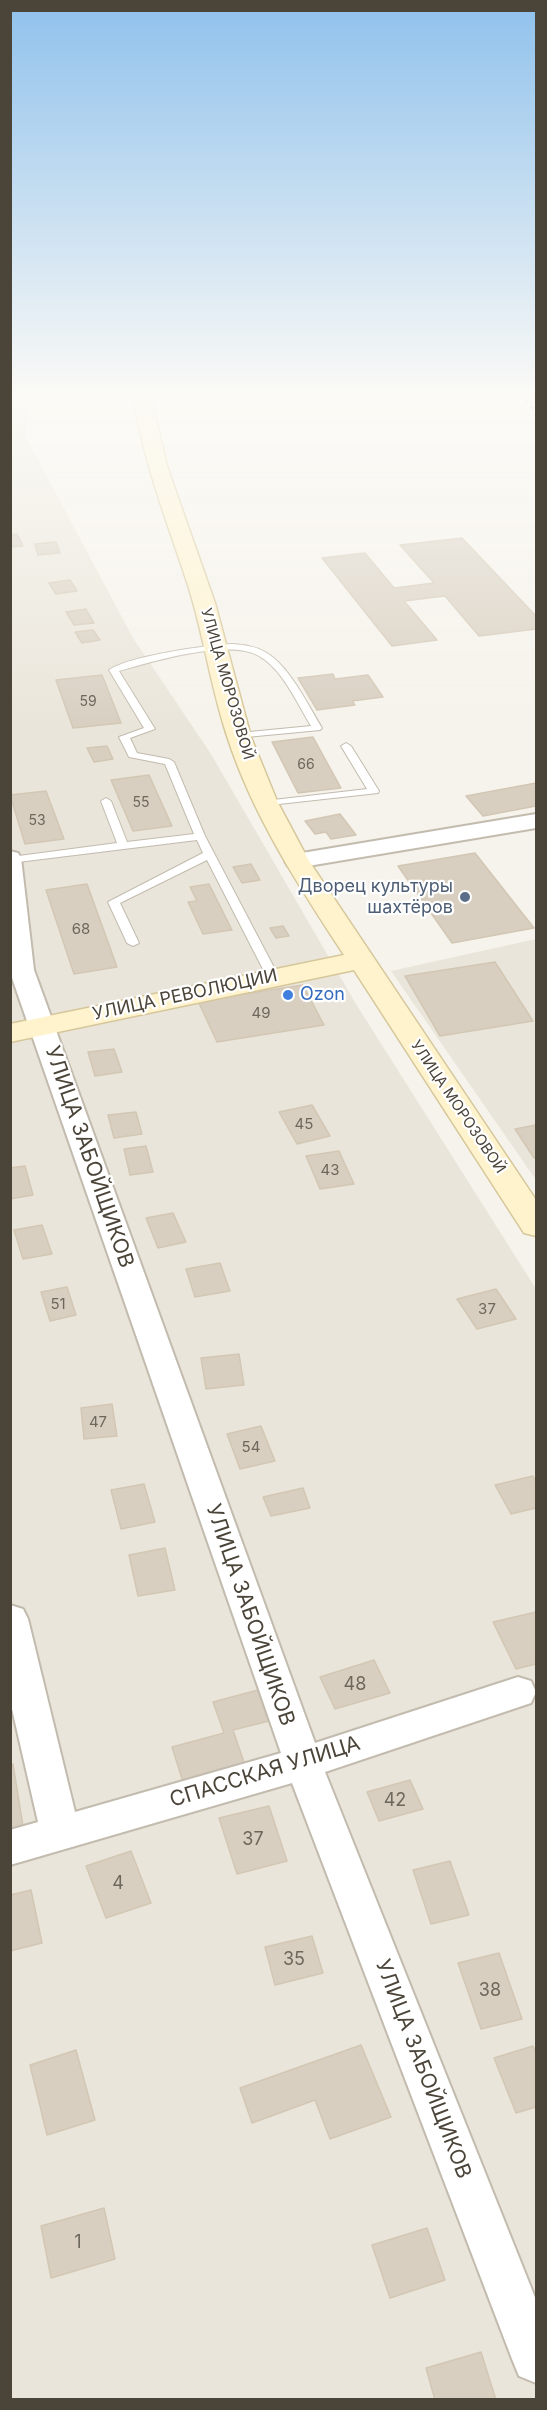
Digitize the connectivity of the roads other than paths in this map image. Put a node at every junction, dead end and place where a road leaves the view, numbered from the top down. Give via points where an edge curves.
1 (171, 505) edge
2 (216, 648) junction
3 (239, 736) junction
4 (346, 746) dead end
5 (106, 801) dead end
6 (265, 804) junction
7 (537, 821) edge
8 (200, 836) junction
9 (123, 845) junction
10 (210, 854) junction
11 (11, 859) edge
12 (297, 861) junction
13 (133, 943) dead end
14 (360, 960) junction
15 (273, 977) junction
16 (26, 1029) edge
17 (537, 1225) edge
18 (10, 1619) edge
19 (518, 1692) dead end
20 (303, 1763) junction
21 (60, 1832) junction
22 (10, 1848) edge
23 (537, 2359) edge

1 - 2 main road, УЛИЦА МОРОЗОВОЙ
2 - 3 main road, УЛИЦА МОРОЗОВОЙ
2 - 3 lane via 260,652 282,671 317,728
2 - 8 lane via 163,656 114,670 150,729 124,737 133,755 169,762
3 - 6 main road, УЛИЦА МОРОЗОВОЙ
4 - 6 lane via 374,791
5 - 9 lane
6 - 12 main road, УЛИЦА МОРОЗОВОЙ
7 - 12 street
8 - 9 lane
8 - 10 lane
9 - 11 lane
10 - 13 lane via 114,902
10 - 15 lane
11 - 16 street, УЛИЦА ЗАБОЙЩИКОВ
12 - 14 main road, УЛИЦА МОРОЗОВОЙ
14 - 15 main road, УЛИЦА РЕВОЛЮЦИИ
14 - 17 main road, УЛИЦА МОРОЗОВОЙ
15 - 16 main road, УЛИЦА РЕВОЛЮЦИИ
16 - 20 street, УЛИЦА ЗАБОЙЩИКОВ
18 - 21 street
19 - 20 street, СПАССКАЯ УЛИЦА
20 - 21 street, СПАССКАЯ УЛИЦА
20 - 23 street, УЛИЦА ЗАБОЙЩИКОВ
21 - 22 street, СПАССКАЯ УЛИЦА

